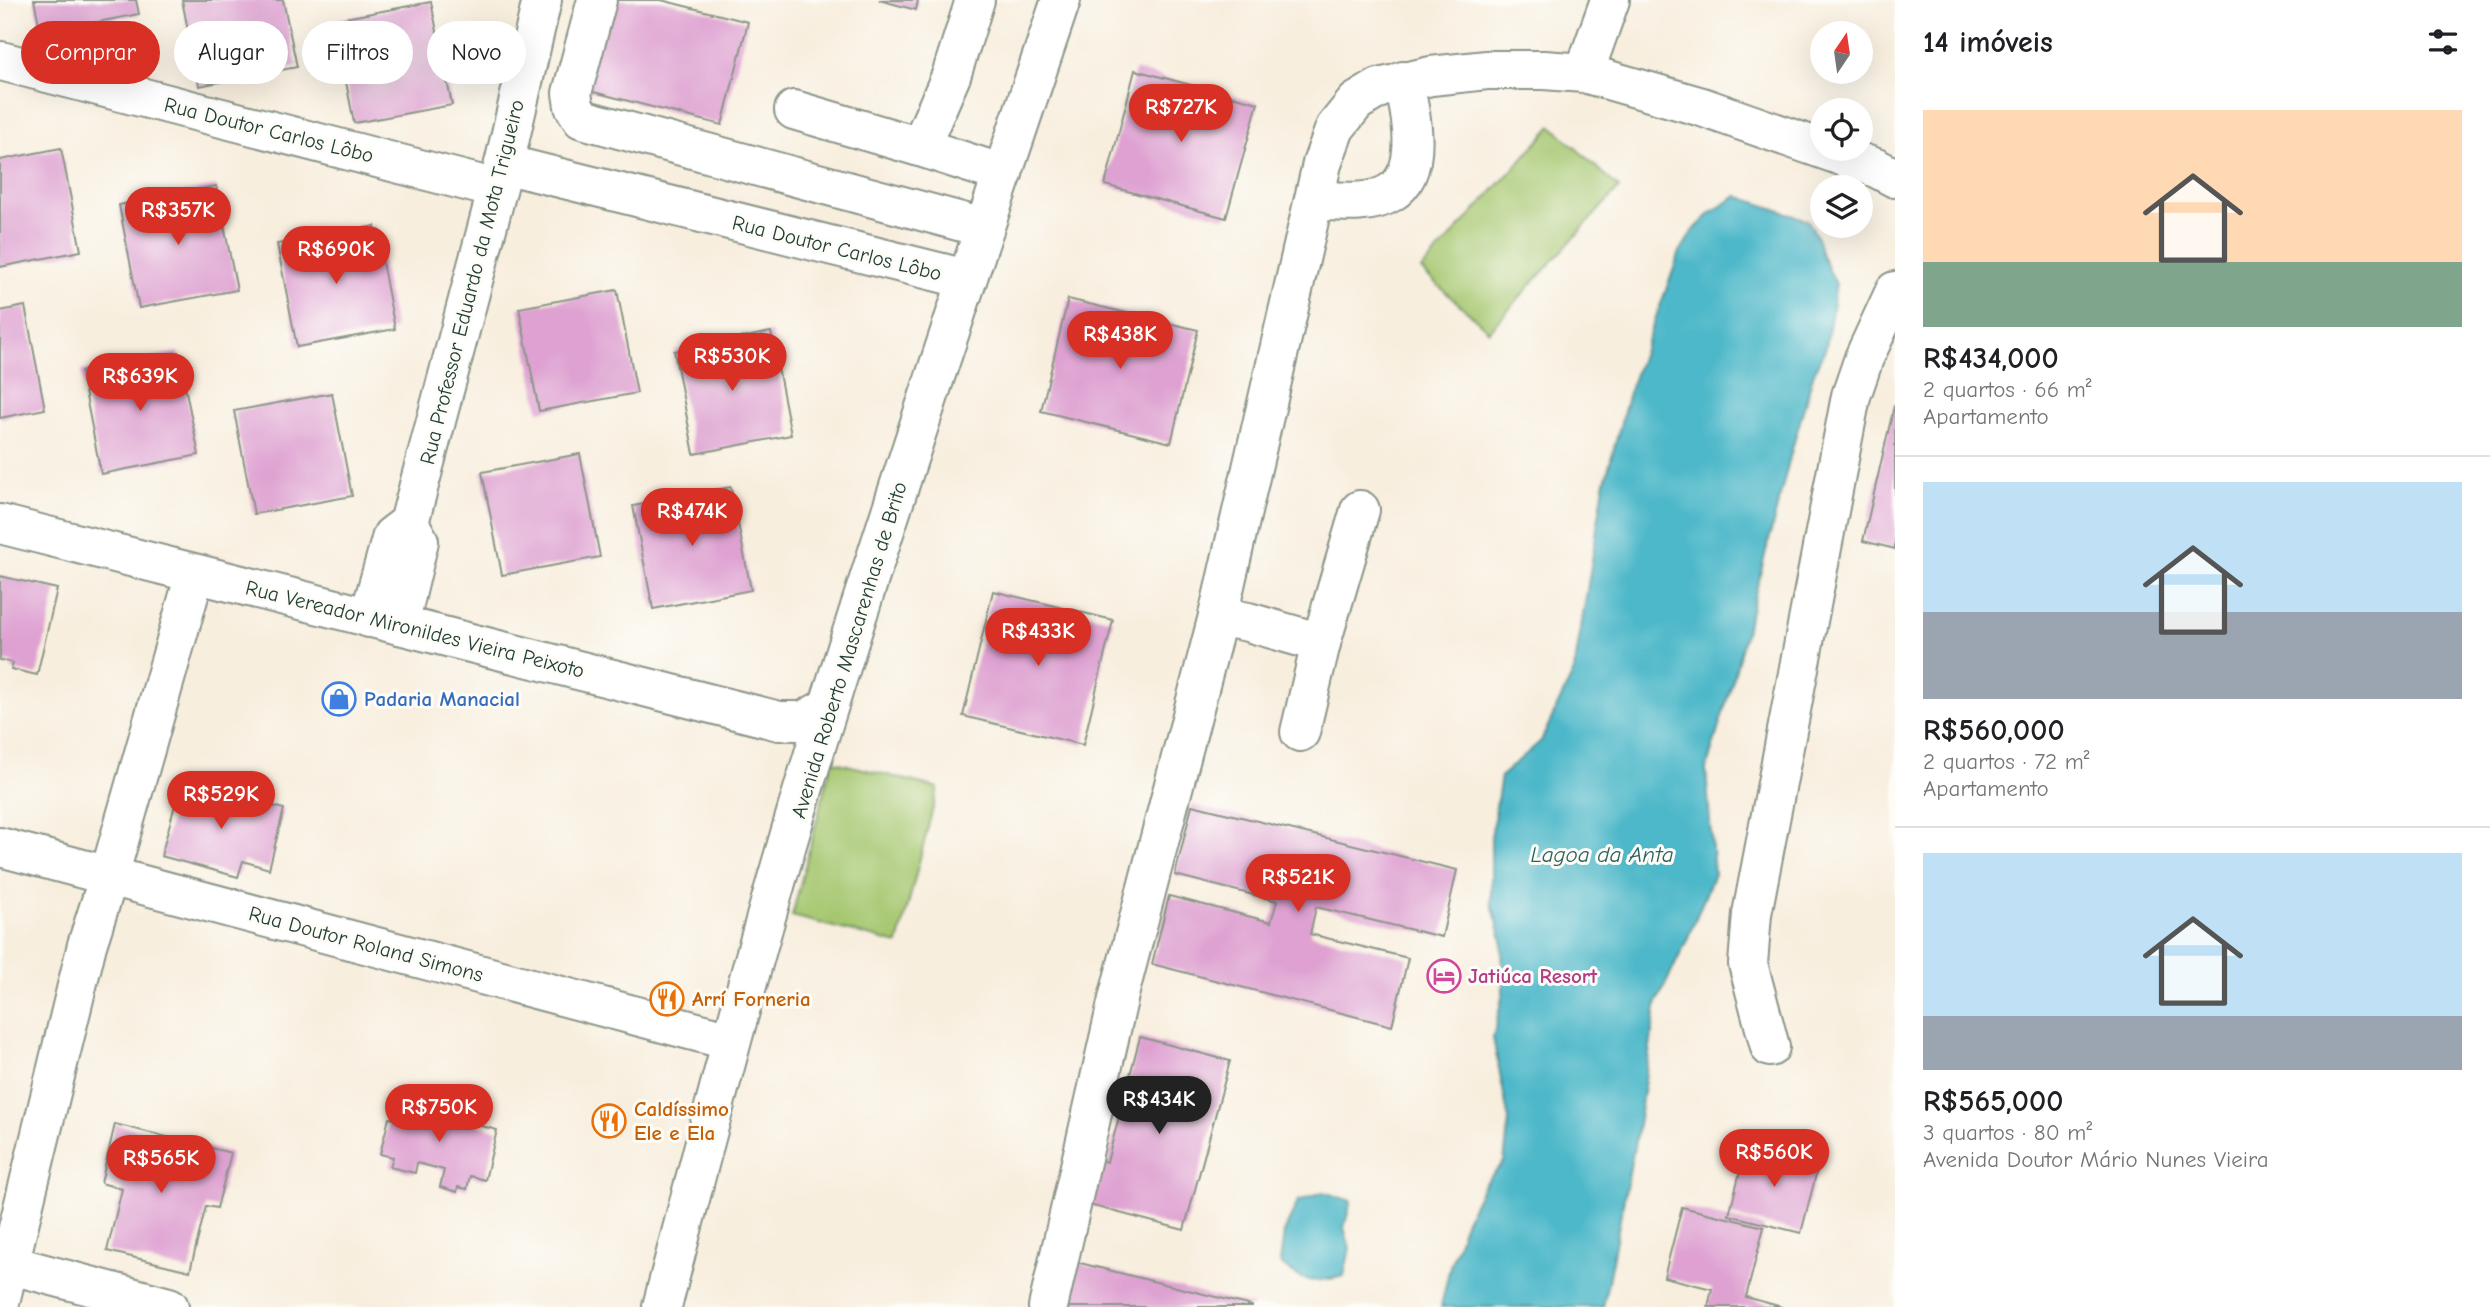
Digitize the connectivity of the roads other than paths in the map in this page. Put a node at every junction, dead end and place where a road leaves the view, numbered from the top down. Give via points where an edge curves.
1 (542, 0) edge
2 (597, 0) edge
3 (975, 0) edge
4 (1061, 0) edge
5 (1610, 0) edge
6 (1, 61) edge
7 (1584, 73) junction
8 (1402, 81) junction
9 (794, 110) dead end
10 (920, 146) junction
11 (1003, 174) junction
12 (501, 177) junction
13 (1895, 178) edge
14 (1314, 200) junction
15 (984, 228) junction
16 (966, 279) junction
17 (1895, 291) edge
18 (1360, 510) dead end
19 (0, 524) edge
20 (195, 574) junction
21 (1218, 617) junction
22 (384, 622) junction
23 (1321, 643) junction
24 (828, 707) junction
25 (1300, 732) dead end
26 (0, 847) edge
27 (109, 876) junction
28 (731, 1041) junction
29 (1770, 1047) dead end
30 (5, 1264) edge
31 (0, 1302) edge
32 (169, 1307) edge
33 (662, 1307) edge
34 (1048, 1307) edge

1 - 12 street, Rua Professor Eduardo da Mota Trigueiro
2 - 15 street via 572,93 582,119
3 - 10 street via 951,76
4 - 11 street, Avenida Roberto Mascarenhas de Brito
5 - 7 street
6 - 12 street, Rua Doutor Carlos Lôbo
7 - 8 street via 1487,70
7 - 13 street via 1702,107
8 - 14 street via 1356,102 1335,128
8 - 14 street via 1413,141 1402,181 1390,193 1370,199
9 - 10 street
10 - 11 street
11 - 15 street, Avenida Roberto Mascarenhas de Brito
12 - 16 street, Rua Doutor Carlos Lôbo
12 - 22 street, Rua Professor Eduardo da Mota Trigueiro via 410,523 419,541
14 - 21 street
15 - 16 street, Avenida Roberto Mascarenhas de Brito
16 - 24 street, Avenida Roberto Mascarenhas de Brito
17 - 29 street via 1851,396 1752,914 1748,964
18 - 23 street
19 - 20 street, Rua Vereador Mironildes Vieira Peixoto
20 - 22 street, Rua Vereador Mironildes Vieira Peixoto
20 - 27 street
21 - 23 street
21 - 34 street via 1119,995
22 - 24 street, Rua Vereador Mironildes Vieira Peixoto via 779,721 803,721
23 - 25 street
24 - 28 street, Avenida Roberto Mascarenhas de Brito
26 - 27 street, Rua Doutor Roland Simons
27 - 28 street, Rua Doutor Roland Simons
27 - 30 street
28 - 33 street, Avenida Roberto Mascarenhas de Brito
30 - 31 street
30 - 32 street

